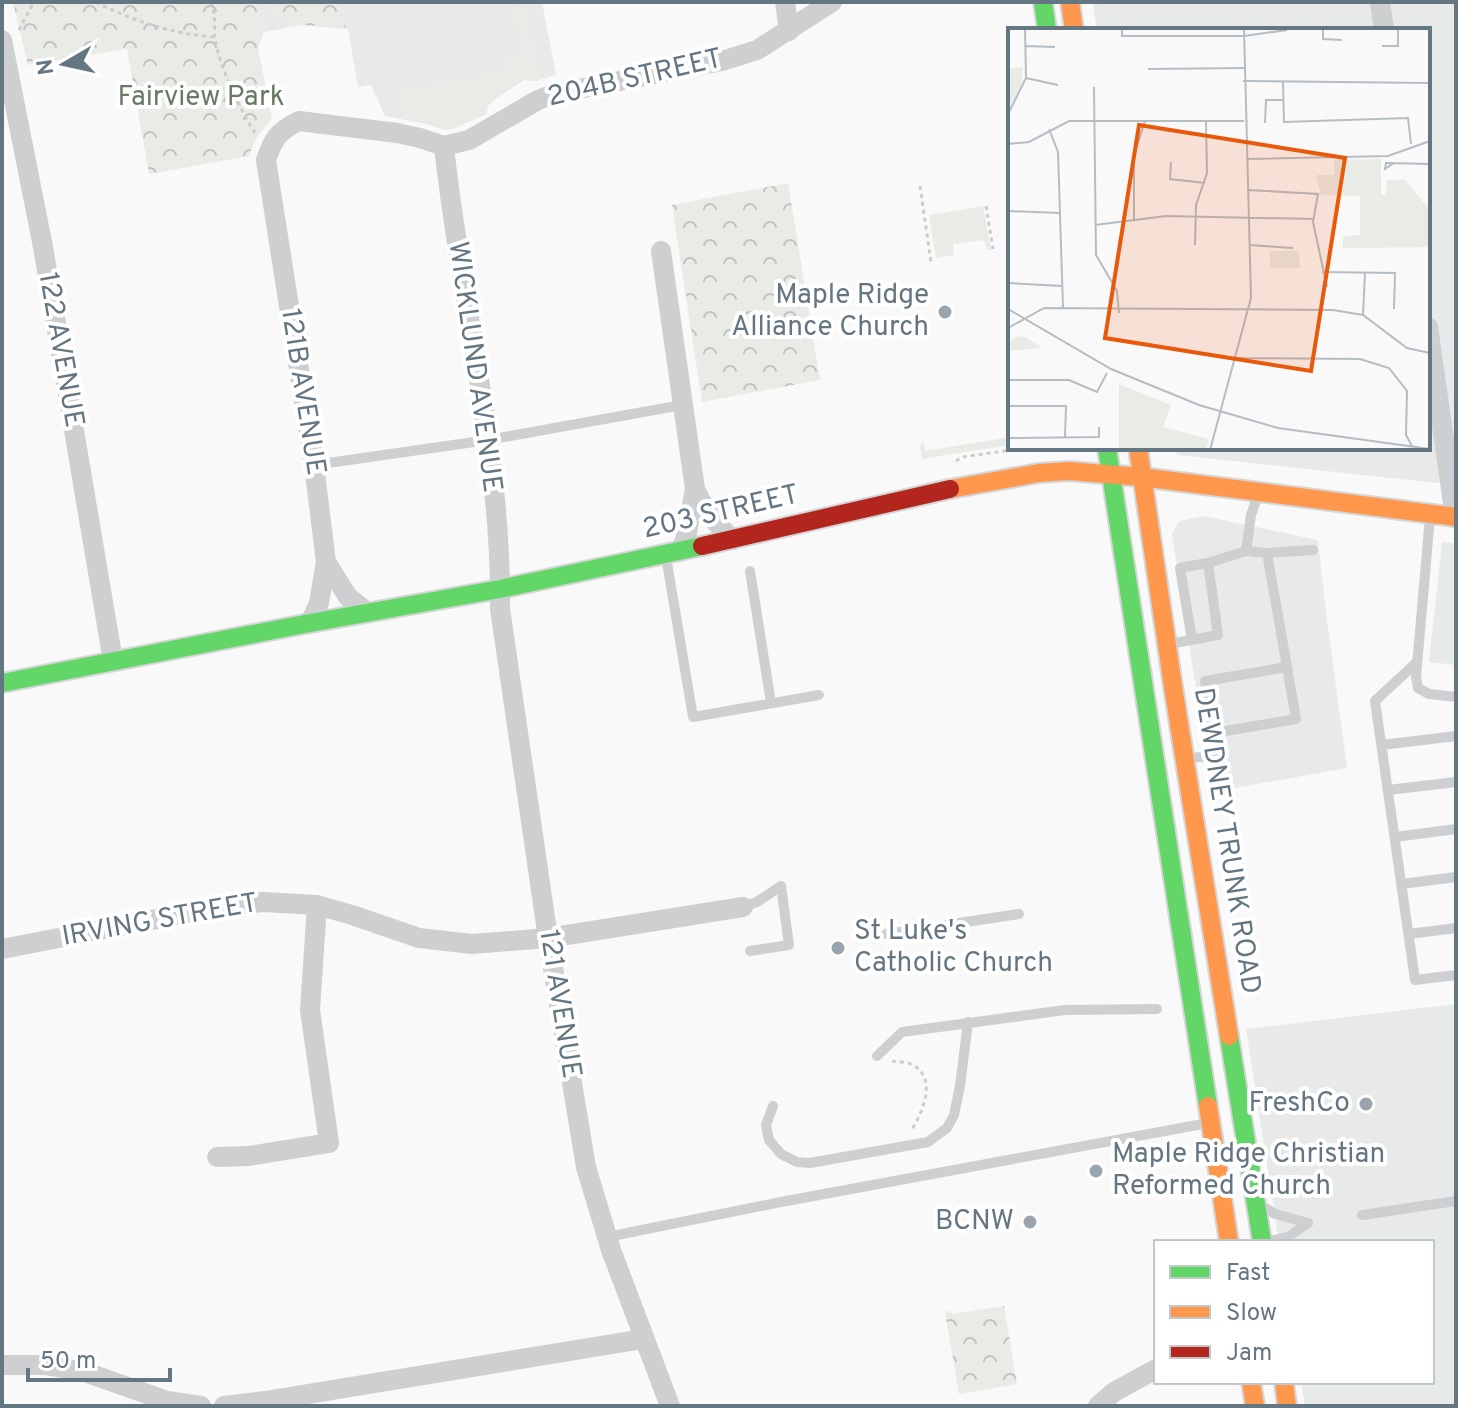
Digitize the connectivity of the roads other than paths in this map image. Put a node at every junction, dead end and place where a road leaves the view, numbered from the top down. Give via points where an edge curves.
1 (785, 2) edge
2 (832, 2) edge
3 (1043, 2) edge
4 (1071, 2) edge
5 (1380, 2) edge
6 (1047, 28) edge
7 (1074, 28) edge
8 (1384, 28) edge
9 (789, 31) junction
10 (9, 36) edge
11 (444, 146) junction
12 (661, 251) dead end
13 (1430, 341) edge
14 (682, 405) junction
15 (488, 440) junction
16 (1107, 450) edge
17 (1138, 450) edge
18 (314, 465) junction
19 (1111, 474) junction
20 (1141, 477) junction
21 (695, 489) junction
22 (1259, 493) junction
23 (1430, 515) junction
24 (1456, 517) edge
25 (732, 540) junction
26 (1313, 550) dead end
27 (1246, 551) junction
28 (673, 553) junction
29 (1267, 553) junction
30 (326, 562) junction
31 (1208, 563) junction
32 (1180, 568) junction
33 (750, 571) dead end
34 (1155, 573) junction
35 (500, 589) junction
36 (367, 612) junction
37 (310, 623) junction
38 (1192, 640) junction
39 (1167, 644) junction
40 (113, 661) junction
41 (1417, 662) junction
42 (1287, 667) junction
43 (2, 683) edge
44 (819, 695) dead end
45 (1456, 697) edge
46 (771, 703) junction
47 (1214, 733) junction
48 (1456, 736) edge
49 (1382, 745) junction
50 (1184, 759) junction
51 (1456, 782) edge
52 (1388, 790) junction
53 (1163, 817) junction
54 (1456, 829) edge
55 (1395, 837) junction
56 (1180, 847) dead end
57 (1456, 877) edge
58 (1402, 884) junction
59 (317, 905) junction
60 (743, 907) joint
61 (1019, 914) dead end
62 (1456, 928) edge
63 (886, 934) dead end
64 (1409, 934) junction
65 (548, 938) junction
66 (2, 949) edge
67 (750, 951) dead end
68 (1456, 975) edge
69 (1157, 1009) dead end
70 (968, 1022) junction
71 (877, 1056) road end
72 (1201, 1063) junction
73 (1217, 1090) dead end
74 (773, 1106) dead end
75 (1210, 1122) junction
76 (217, 1157) dead end
77 (1255, 1200) junction
78 (1456, 1201) edge
79 (1362, 1215) dead end
80 (607, 1237) junction
81 (1229, 1240) edge
82 (1264, 1240) edge
83 (1274, 1240) edge
84 (643, 1339) junction
85 (2, 1365) edge
86 (1154, 1370) edge
87 (1251, 1384) edge
88 (1284, 1384) edge
89 (201, 1406) edge
90 (224, 1406) edge
91 (670, 1406) edge
92 (1098, 1406) edge
93 (1255, 1406) edge
94 (1287, 1406) edge

1 - 9 street
2 - 9 street, 204B STREET
3 - 6 main road
4 - 7 main road
5 - 8 street
9 - 11 street, 204B STREET via 757,50 722,61 553,94 469,140
10 - 40 street, 122 AVENUE
11 - 15 street, WICKLUND AVENUE
11 - 18 street, 121B AVENUE via 397,133 299,121 272,141 266,160
12 - 14 street
13 - 24 street
14 - 15 lane
14 - 21 street
15 - 18 lane
15 - 35 street, WICKLUND AVENUE
16 - 19 main road, DEWDNEY TRUNK ROAD
17 - 20 main road, DEWDNEY TRUNK ROAD
18 - 30 street, 121B AVENUE
19 - 20 main road, 203 STREET
19 - 25 main road, 203 STREET via 1069,471 999,479
19 - 53 main road, DEWDNEY TRUNK ROAD
20 - 22 main road, 203 STREET
20 - 34 main road, DEWDNEY TRUNK ROAD
21 - 25 street via 706,511
21 - 28 street via 687,533
22 - 23 main road, 203 STREET
22 - 27 lane
23 - 24 main road, 203 STREET
23 - 41 lane
25 - 28 main road, 203 STREET
26 - 29 lane
27 - 29 lane
27 - 31 lane
28 - 35 main road, 203 STREET
28 - 46 lane via 693,717
29 - 42 lane
30 - 36 street via 348,597
30 - 37 street, 121B AVENUE
31 - 32 lane
31 - 38 lane via 1218,635
32 - 34 lane
32 - 38 lane
33 - 46 lane
34 - 39 main road, DEWDNEY TRUNK ROAD
35 - 36 main road, 203 STREET
35 - 65 street, 121 AVENUE
36 - 37 main road, 203 STREET
37 - 40 main road, 203 STREET
38 - 39 lane
39 - 50 main road, DEWDNEY TRUNK ROAD
40 - 43 main road, 203 STREET
41 - 45 lane via 1418,688
41 - 49 lane via 1375,701
42 - 47 lane via 1296,719
42 - 47 lane via 1205,681
44 - 46 lane
47 - 50 lane via 1217,756
48 - 49 lane
49 - 52 lane
50 - 77 main road, DEWDNEY TRUNK ROAD via 1212,965
51 - 52 lane
52 - 55 lane
53 - 56 lane
53 - 72 main road, DEWDNEY TRUNK ROAD
54 - 55 lane
55 - 58 lane
57 - 58 lane
58 - 64 lane
59 - 65 street, IRVING STREET via 440,942
59 - 66 street, IRVING STREET via 247,903
59 - 76 street via 310,1010 329,1143
60 - 65 street, IRVING STREET
60 - 67 lane via 781,886 789,945
61 - 63 lane
62 - 64 lane
64 - 68 lane via 1415,980
65 - 80 street, 121 AVENUE via 586,1167
69 - 70 lane via 1065,1010
70 - 71 lane via 902,1032
70 - 74 lane via 954,1115 928,1142 797,1162 769,1140 766,1125
72 - 73 lane
72 - 75 main road, DEWDNEY TRUNK ROAD
75 - 80 lane
75 - 81 main road, DEWDNEY TRUNK ROAD
77 - 82 main road, DEWDNEY TRUNK ROAD
77 - 83 lane via 1275,1214 1308,1223
78 - 79 lane
80 - 84 street, 121 AVENUE
84 - 90 street
84 - 91 street, 121 AVENUE
85 - 89 street via 85,1372 167,1401
86 - 92 street
87 - 93 main road
88 - 94 main road

